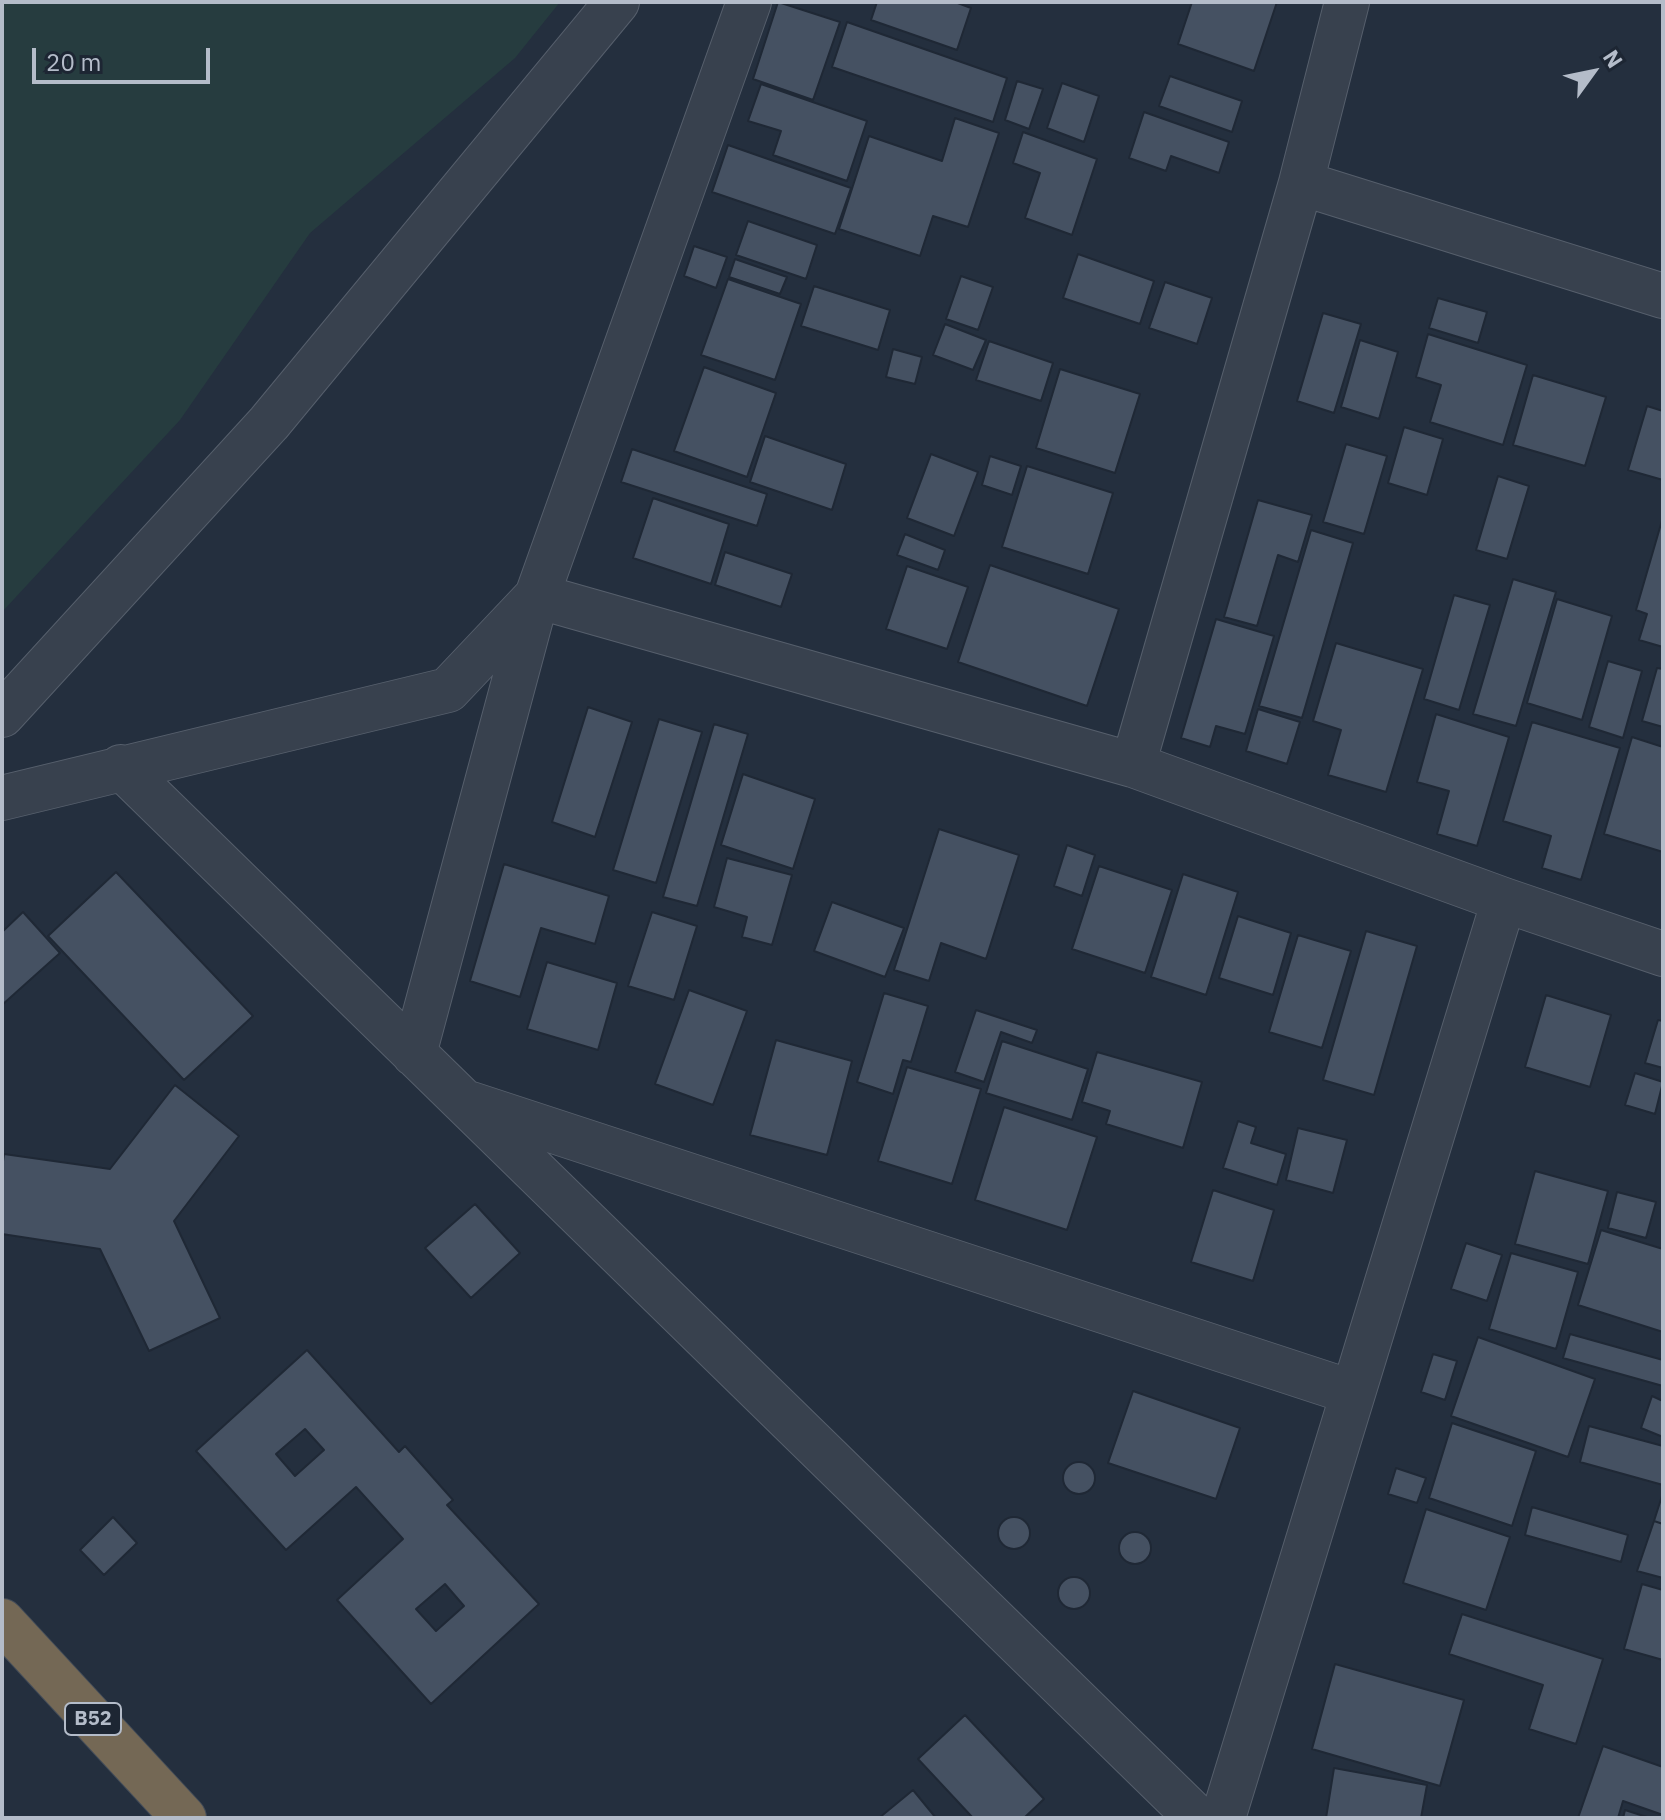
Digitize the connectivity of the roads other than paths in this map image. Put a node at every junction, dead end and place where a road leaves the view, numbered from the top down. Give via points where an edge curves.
1 (617, 2) edge
2 (749, 2) edge
3 (1347, 2) edge
4 (1301, 183) junction
5 (1663, 296) edge
6 (537, 596) junction
7 (2, 715) edge
8 (1133, 765) junction
9 (121, 767) junction
10 (2, 798) edge
11 (1504, 900) junction
12 (1663, 954) edge
13 (414, 1054) junction
14 (462, 1101) junction
15 (1351, 1392) junction
16 (2, 1621) edge
17 (184, 1818) edge
18 (1197, 1818) edge
19 (1223, 1818) edge

1 - 7 street via 269,423
2 - 6 street
3 - 4 street
4 - 5 street
4 - 8 street
6 - 8 street
6 - 9 street via 448,690
6 - 13 street
8 - 11 street
9 - 10 street
9 - 13 street
11 - 12 street
11 - 15 street
13 - 14 street
14 - 15 street
14 - 18 street
15 - 19 street
16 - 17 highway, B52

